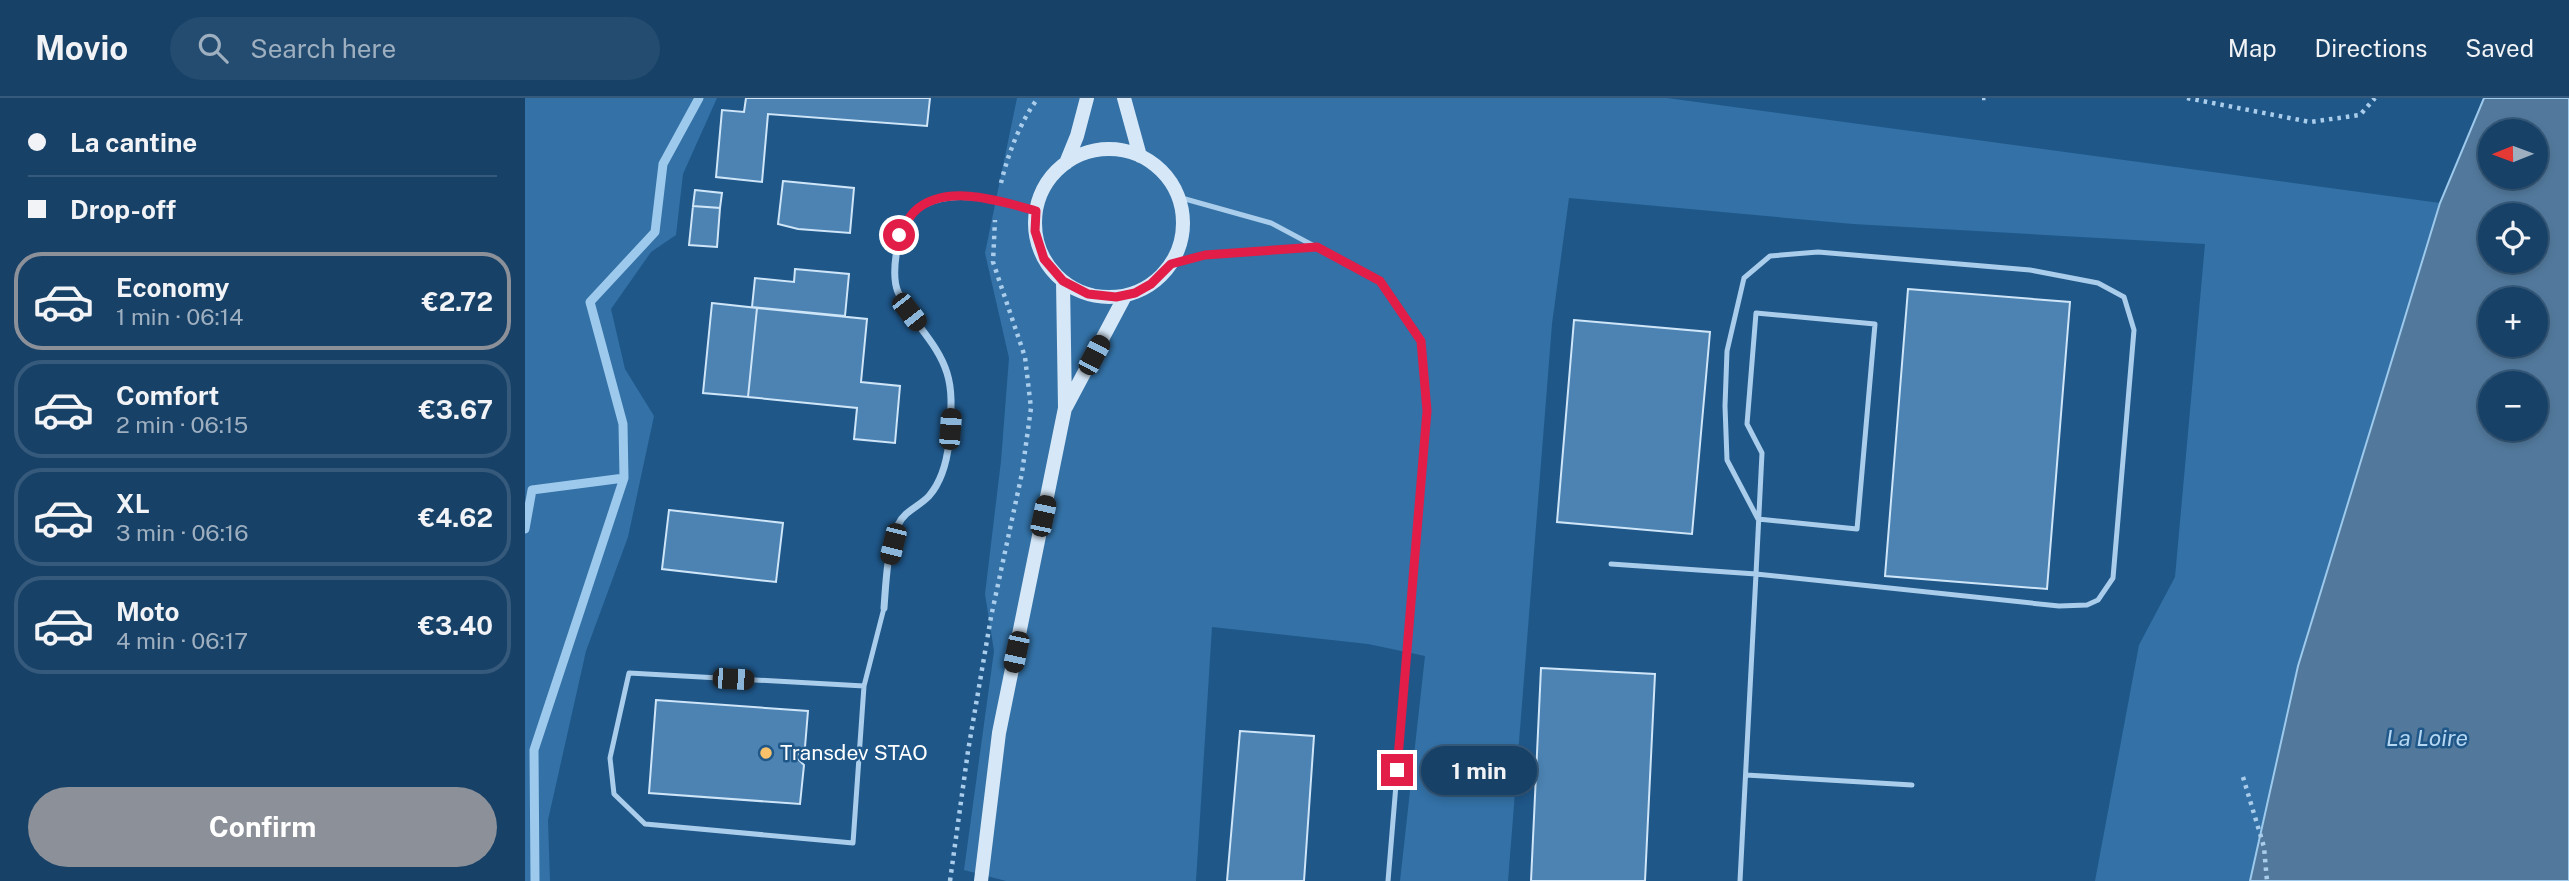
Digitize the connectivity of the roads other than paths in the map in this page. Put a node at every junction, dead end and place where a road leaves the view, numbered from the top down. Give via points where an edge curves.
1 (1087, 98) edge
2 (1124, 98) edge
3 (1140, 156) junction
4 (1065, 163) junction
5 (1178, 197) junction
6 (1036, 211) junction
7 (1317, 247) junction
8 (1171, 264) junction
9 (1063, 281) junction
10 (1125, 296) junction
11 (1065, 408) junction
12 (1758, 519) junction
13 (1611, 564) dead end
14 (1756, 574) junction
15 (884, 608) joint
16 (864, 686) junction
17 (1746, 775) junction
18 (1912, 785) dead end
19 (981, 881) edge
20 (1388, 881) edge
21 (1740, 881) edge

1 - 4 main road
2 - 3 main road
3 - 4 main road via 1101,149
3 - 5 main road via 1163,173
4 - 6 main road via 1046,184
5 - 7 lane via 1271,223
5 - 8 main road via 1183,227
6 - 9 main road via 1040,250
6 - 15 street via 963,196 931,200 913,212 899,235 894,260 897,289 937,348 948,376 951,406 941,477 898,523
7 - 8 lane via 1205,255
7 - 20 lane via 1380,281 1421,341 1427,411
8 - 10 main road via 1151,284
9 - 10 main road via 1088,294
9 - 11 main road
10 - 11 main road
11 - 19 main road via 999,733
12 - 12 lane via 1762,453 1747,424 1756,313 1875,324 1857,529
12 - 14 lane
12 - 14 lane via 1727,460 1727,351 1744,278 1770,256 1818,252 2030,270 2098,283 2124,296 2134,330 2125,448 2113,578 2098,600 2059,606
13 - 14 lane
14 - 17 lane
15 - 16 lane
16 - 16 lane via 853,843 645,824 614,794 610,758 629,673
17 - 18 lane
17 - 21 lane

